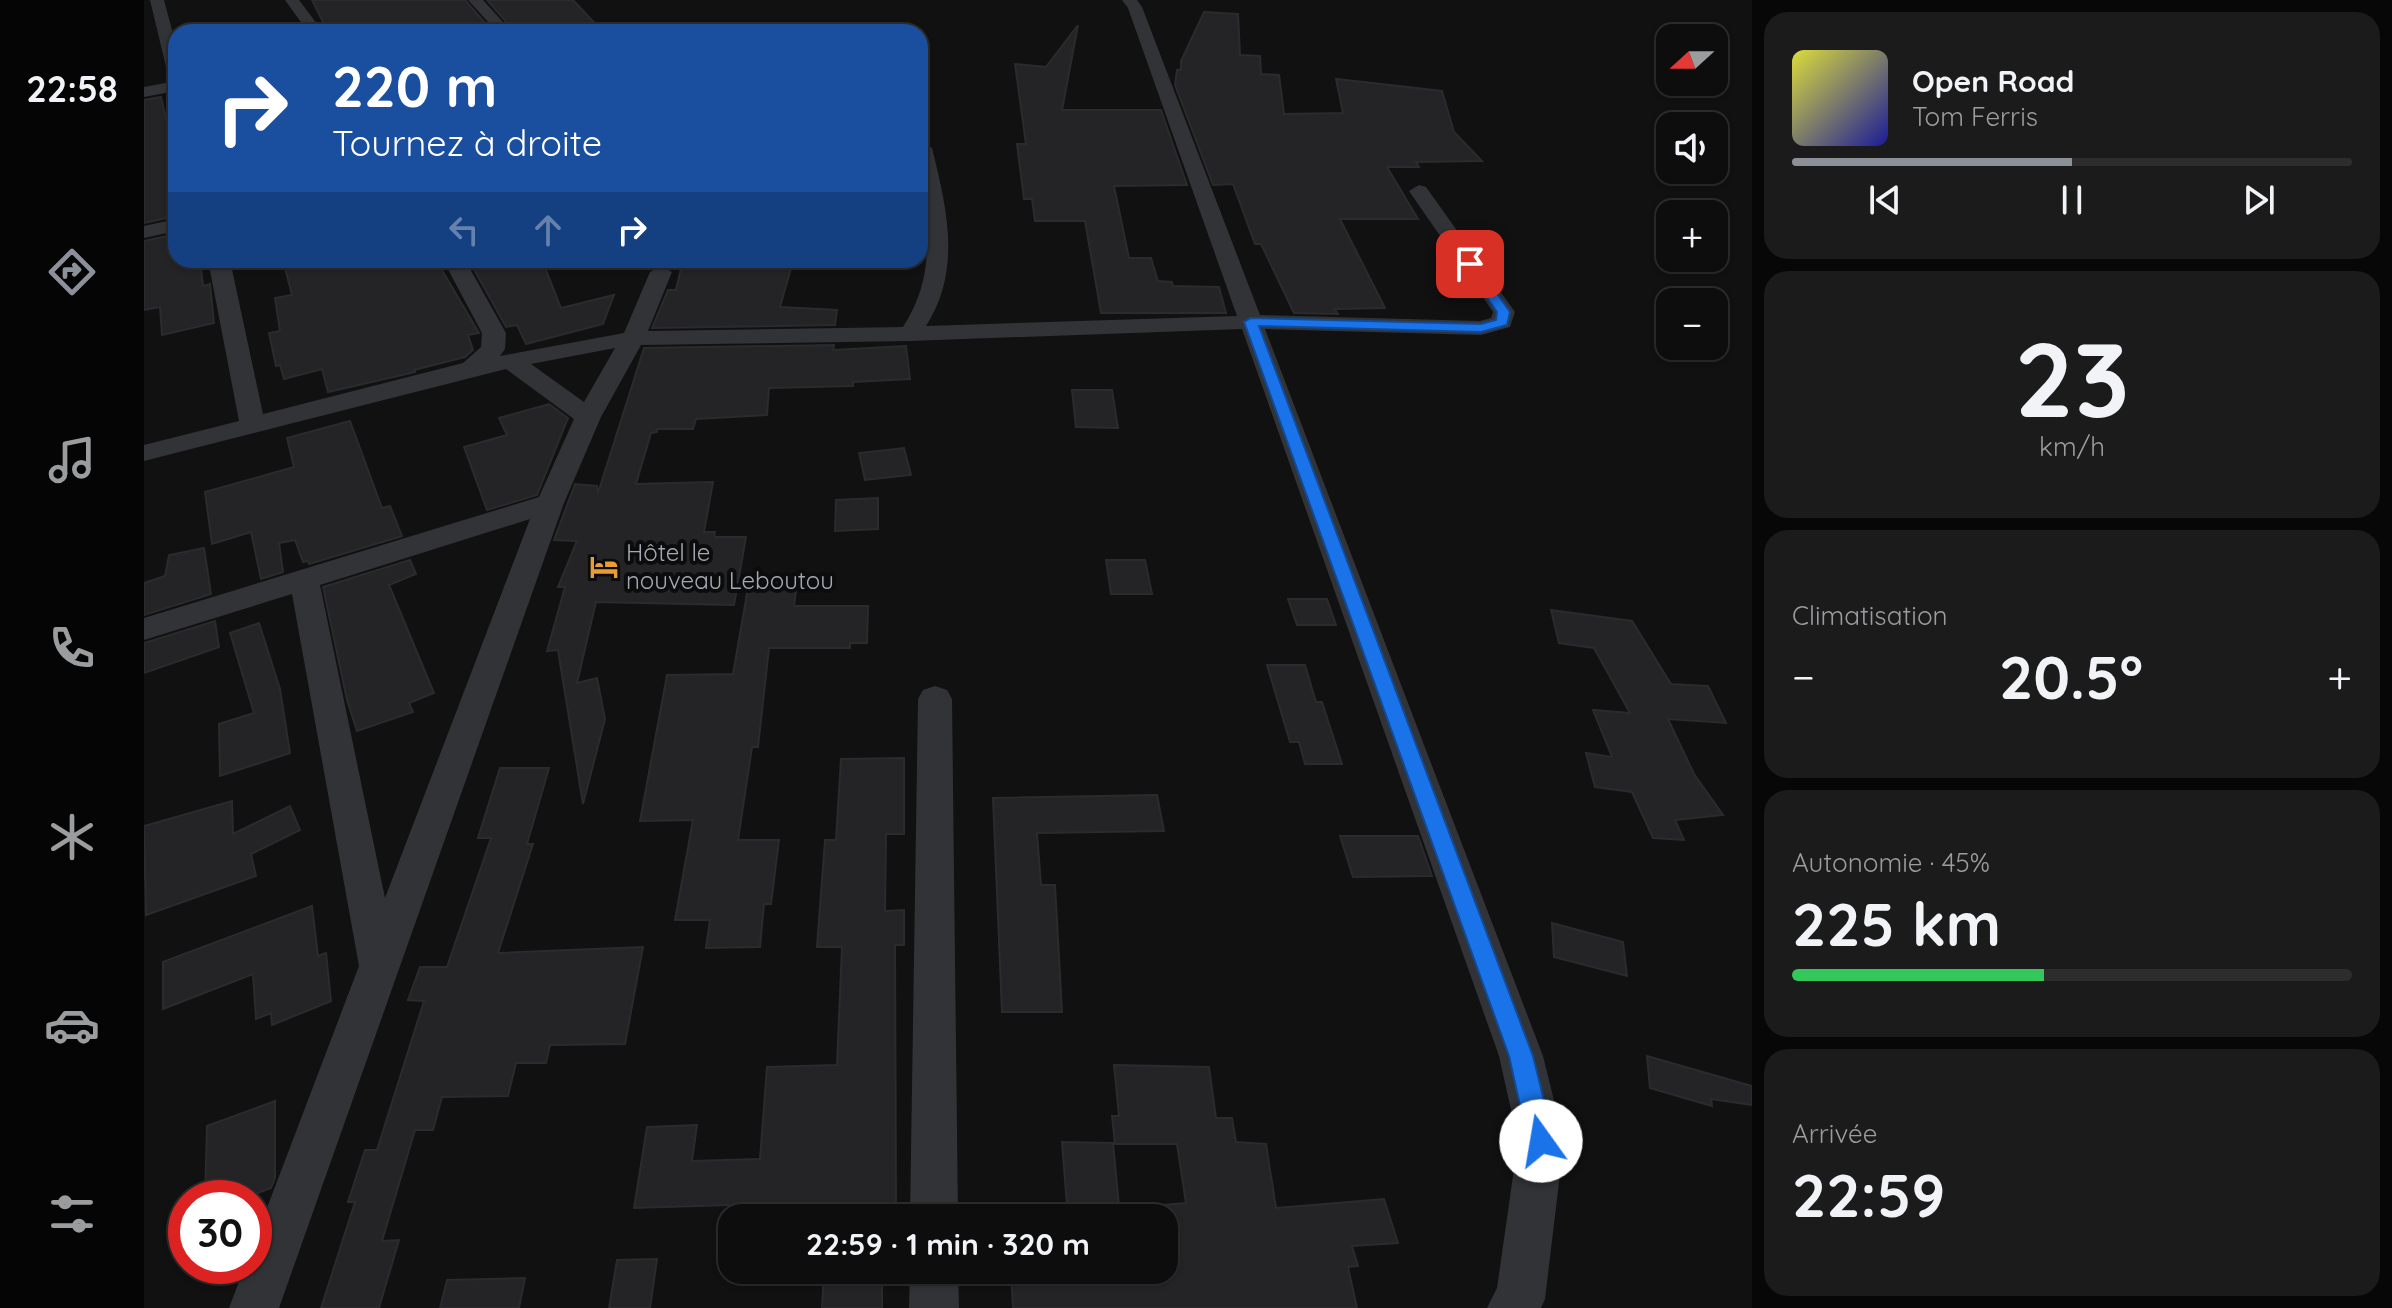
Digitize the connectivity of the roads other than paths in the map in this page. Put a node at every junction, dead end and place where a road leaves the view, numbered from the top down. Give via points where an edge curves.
1 (157, 0) edge
2 (292, 0) edge
3 (475, 0) edge
4 (1129, 0) edge
5 (310, 24) edge
6 (498, 24) edge
7 (168, 43) edge
8 (168, 88) edge
9 (144, 92) edge
10 (928, 168) edge
11 (1419, 191) dead end
12 (168, 227) edge
13 (144, 232) edge
14 (221, 268) edge
15 (458, 268) edge
16 (661, 272) dead end
17 (1251, 322) junction
18 (910, 334) junction
19 (633, 338) junction
20 (511, 361) junction
21 (472, 368) junction
22 (588, 417) junction
23 (252, 424) junction
24 (144, 453) edge
25 (550, 503) junction
26 (304, 579) junction
27 (144, 629) edge
28 (935, 699) dead end
29 (380, 967) junction
30 (934, 1204) edge
31 (934, 1284) edge
32 (254, 1308) edge
33 (934, 1308) edge
34 (1512, 1308) edge

1 - 7 street
2 - 5 street
3 - 6 street
4 - 17 street
8 - 9 street
10 - 18 street via 941,219 940,237 934,289
11 - 17 street via 1504,312 1502,322 1481,328
12 - 13 street
14 - 23 street
15 - 21 street via 494,333 493,349
16 - 19 street
17 - 18 street
17 - 34 street via 1521,1056 1541,1141 1520,1299
18 - 19 street
19 - 20 street
19 - 22 street
20 - 21 street
20 - 22 street
21 - 23 street
22 - 25 street
23 - 24 street
25 - 26 street
25 - 29 street
26 - 27 street
26 - 29 street
28 - 30 street
29 - 32 street
31 - 33 street

